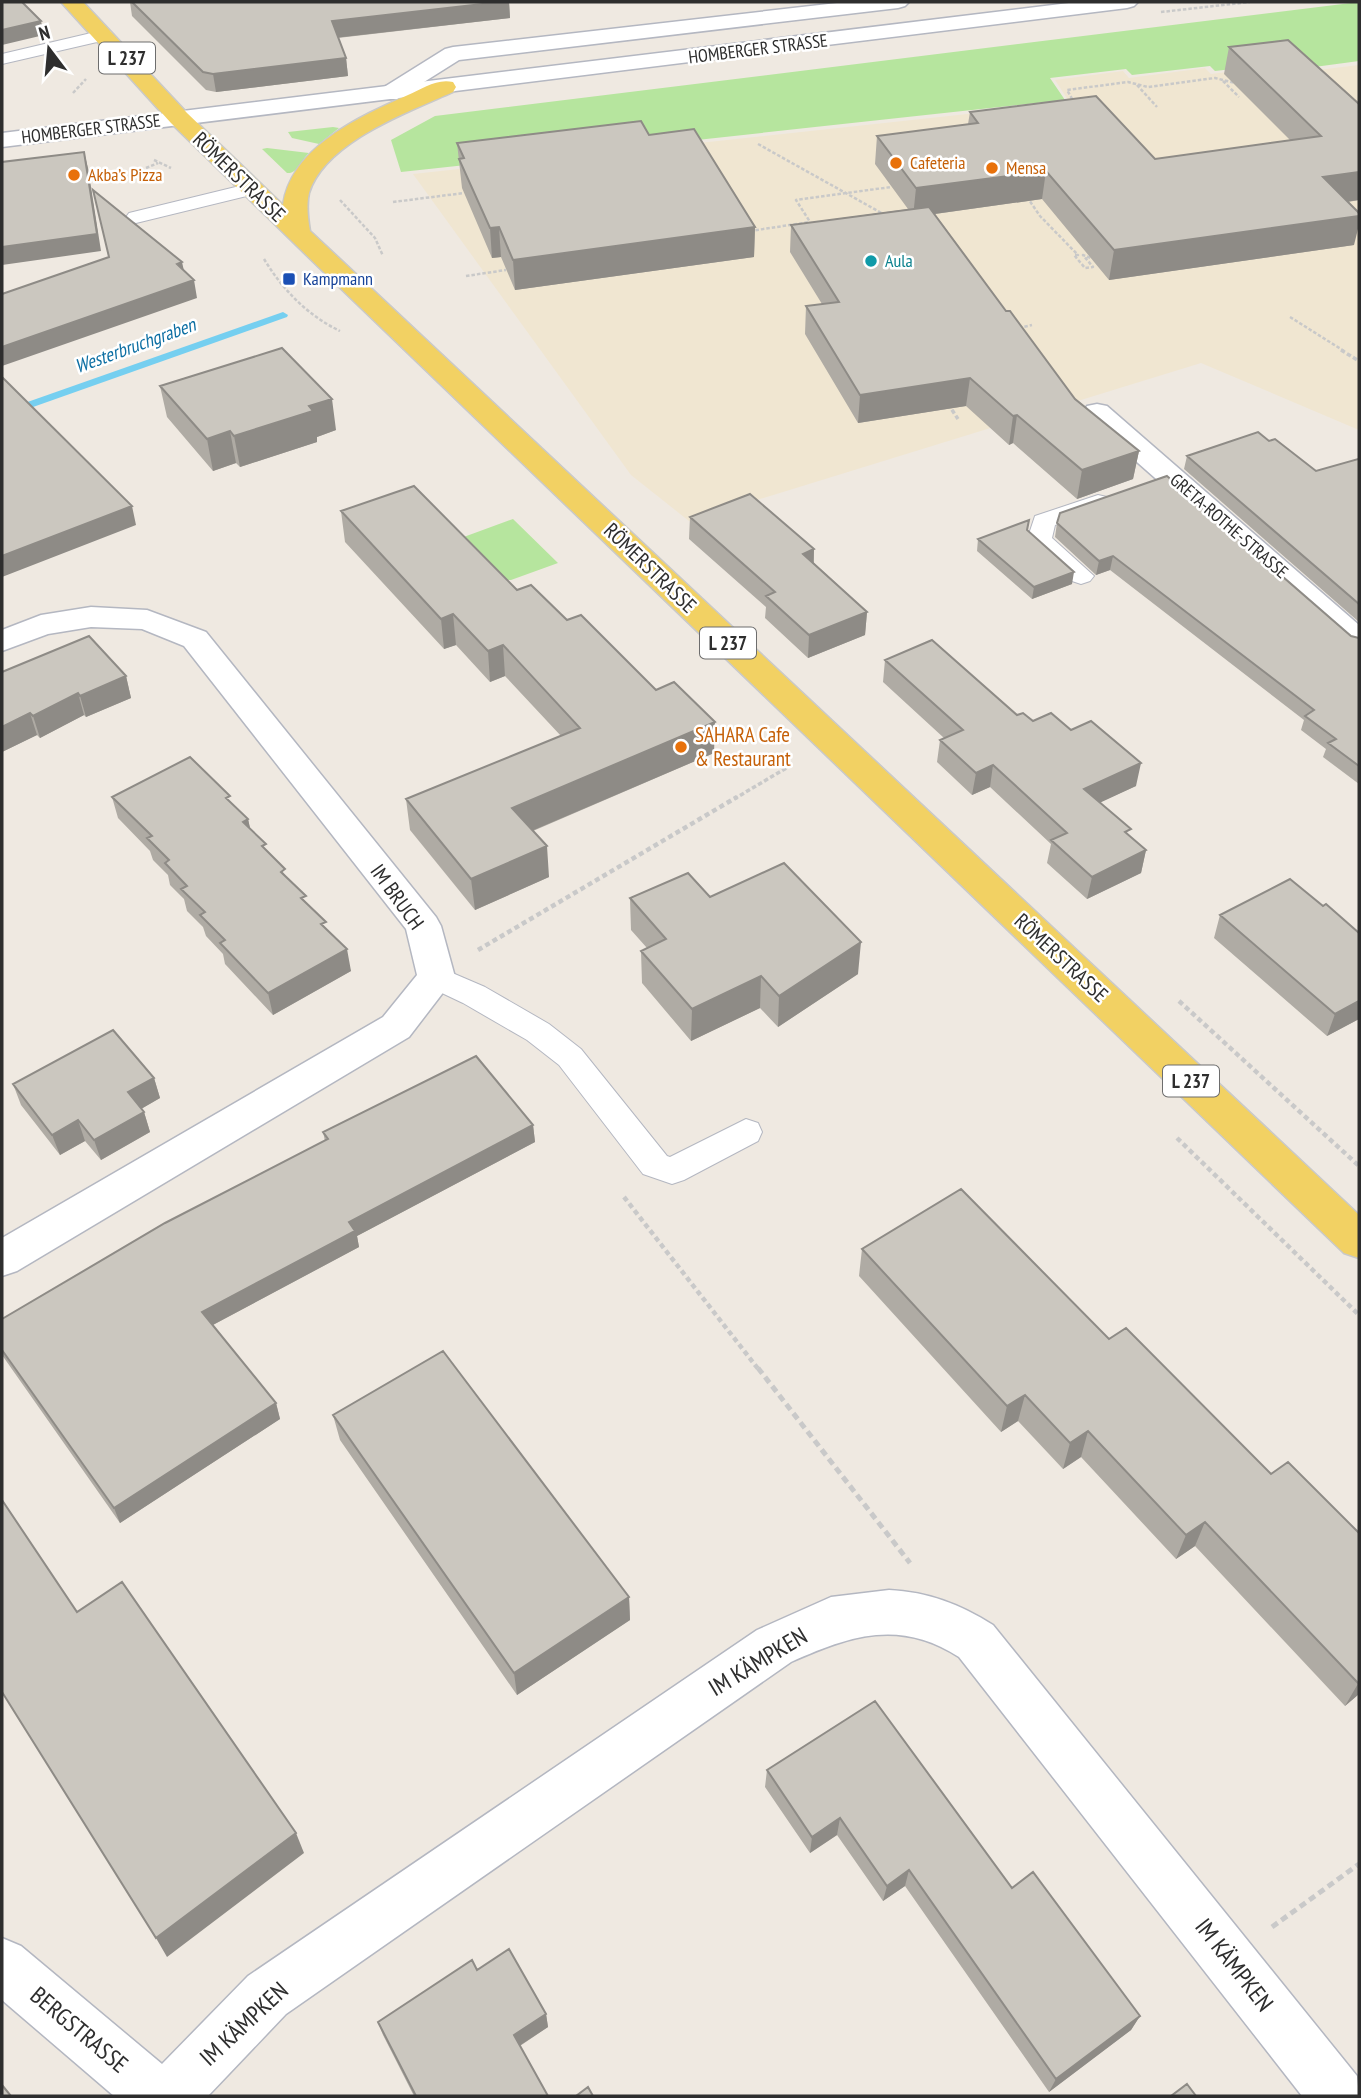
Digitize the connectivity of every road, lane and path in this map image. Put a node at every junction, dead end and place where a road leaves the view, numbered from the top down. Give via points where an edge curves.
1 (71, 2) edge
2 (898, 2) edge
3 (1127, 2) edge
4 (1250, 2) edge
5 (1155, 13) dead end
6 (104, 35) junction
7 (2, 59) edge
8 (1222, 81) junction
9 (1244, 82) edge
10 (1137, 85) junction
11 (445, 88) junction
12 (389, 94) junction
13 (1239, 97) dead end
14 (1157, 107) dead end
15 (1080, 111) edge
16 (179, 118) junction
17 (2, 140) edge
18 (758, 144) dead end
19 (152, 159) dead end
20 (165, 159) dead end
21 (159, 162) junction
22 (146, 168) dead end
23 (891, 187) edge
24 (252, 189) junction
25 (337, 193) dead end
26 (845, 193) junction
27 (464, 194) edge
28 (224, 195) junction
29 (1026, 195) edge
30 (393, 202) dead end
31 (136, 217) dead end
32 (890, 218) edge
33 (810, 222) junction
34 (815, 230) edge
35 (743, 232) edge
36 (298, 233) junction
37 (383, 257) dead end
38 (1091, 257) edge
39 (506, 270) edge
40 (466, 276) dead end
41 (1290, 317) dead end
42 (1032, 325) dead end
43 (1007, 331) edge
44 (1359, 361) edge
45 (946, 400) edge
46 (1097, 412) dead end
47 (958, 419) dead end
48 (1121, 494) edge
49 (1081, 576) dead end
50 (2, 641) edge
51 (1359, 641) edge
52 (794, 764) dead end
53 (436, 977) junction
54 (1174, 996) dead end
55 (746, 1132) dead end
56 (1359, 1166) edge
57 (616, 1186) dead end
58 (1359, 1241) edge
59 (2, 1259) edge
60 (916, 1614) junction
61 (1359, 1864) edge
62 (1229, 1958) junction
63 (2, 1965) edge
64 (156, 2096) edge
65 (170, 2096) edge
66 (1338, 2096) edge

1 - 6 main road, RÖMERSTRASSE / L 237
2 - 12 street, HOMBERGER STRASSE via 453,54
3 - 11 street, HOMBERGER STRASSE
4 - 5 path
6 - 7 lane
6 - 16 main road, RÖMERSTRASSE / L 237
8 - 9 path
8 - 10 path
8 - 13 path
10 - 14 path
10 - 15 path via 1128,82 1067,90
11 - 12 street, HOMBERGER STRASSE
11 - 36 main road via 363,127 318,160 298,190 294,211
12 - 16 street, HOMBERGER STRASSE
16 - 17 street, HOMBERGER STRASSE
16 - 24 main road, RÖMERSTRASSE / L 237
18 - 26 path
19 - 21 path
20 - 21 path
21 - 22 path
21 - 28 path via 198,189
23 - 26 path
24 - 28 lane
24 - 36 main road, RÖMERSTRASSE / L 237
25 - 37 path via 375,238
26 - 32 path
26 - 33 path via 796,200
27 - 30 path
28 - 31 lane
29 - 38 path via 1085,268 1094,267 1083,255
33 - 34 path
33 - 35 path
36 - 58 main road, RÖMERSTRASSE / L 237
39 - 40 path
41 - 44 path
42 - 43 path
45 - 47 path
46 - 51 street, GRETA-ROTHE-STRASSE via 1159,480
48 - 49 lane via 1044,521 1039,540
50 - 53 street, IM BRUCH via 41,625 91,617 147,621 195,639 423,926
52 - 53 path
53 - 55 lane via 538,1032 570,1057 655,1165 672,1171
53 - 59 street via 396,1027
54 - 56 path
57 - 60 path via 912,1565
60 - 62 street, IM KÄMPKEN via 949,1624 976,1642
60 - 65 street, IM KÄMPKEN via 889,1612 831,1620 774,1646 267,1995
61 - 62 path
62 - 66 street, IM KÄMPKEN
63 - 64 street, BERGSTRASSE

